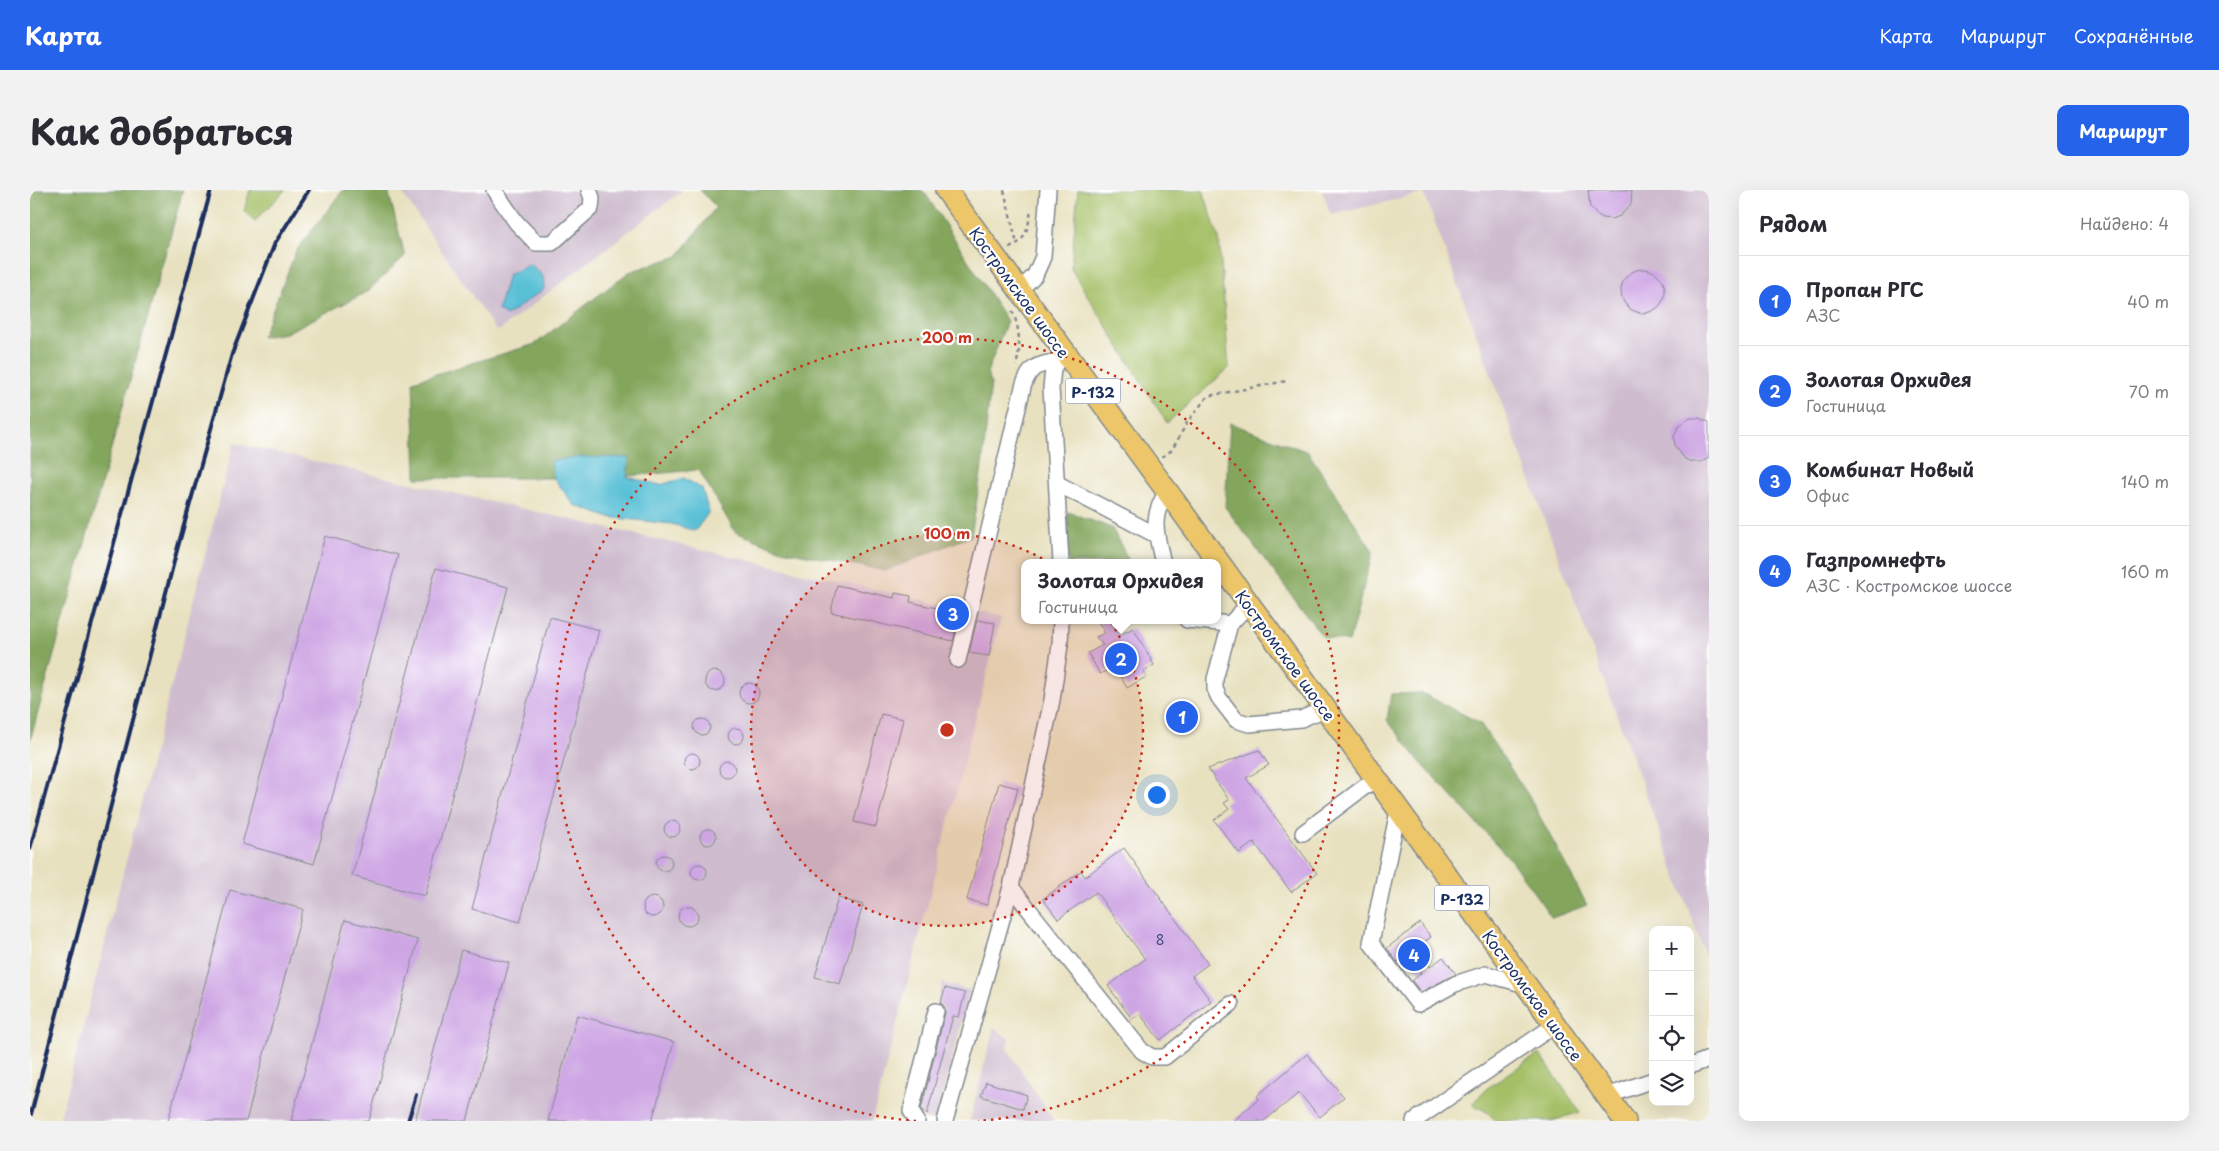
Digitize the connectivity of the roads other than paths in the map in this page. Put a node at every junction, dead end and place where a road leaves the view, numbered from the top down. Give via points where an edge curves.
1 (494, 190) edge
2 (589, 190) edge
3 (946, 190) edge
4 (1048, 190) edge
5 (1015, 300) junction
6 (1060, 356) junction
7 (1058, 484) junction
8 (1168, 491) junction
9 (1156, 534) junction
10 (1061, 559) edge
11 (1163, 559) edge
12 (1217, 559) edge
13 (1221, 564) edge
14 (1250, 604) junction
15 (1221, 623) edge
16 (1061, 624) edge
17 (1230, 624) junction
18 (958, 660) dead end
19 (1325, 709) junction
20 (1375, 779) junction
21 (1398, 811) junction
22 (1303, 833) dead end
23 (1011, 887) junction
24 (1526, 985) junction
25 (1231, 1004) dead end
26 (936, 1011) dead end
27 (1555, 1025) junction
28 (1709, 1059) edge
29 (1694, 1065) edge
30 (1649, 1081) edge
31 (1607, 1096) junction
32 (917, 1121) edge
33 (945, 1121) edge
34 (1414, 1121) edge
35 (1625, 1121) edge

1 - 2 street via 516,222 536,242 544,243 552,243 591,208
3 - 5 highway, Костромское шоссе / Р-132
4 - 5 street via 1043,257 1035,274
5 - 6 highway, Костромское шоссе / Р-132
6 - 7 street via 1053,369 1051,388
6 - 8 highway, Костромское шоссе / Р-132
6 - 18 street via 1032,369 1022,387
7 - 9 street
7 - 10 street
8 - 9 street via 1158,505
8 - 12 highway, Костромское шоссе / Р-132
9 - 11 street
13 - 14 highway, Костромское шоссе / Р-132
14 - 17 street
14 - 19 highway, Костромское шоссе / Р-132
15 - 17 street
16 - 23 street via 1052,700
17 - 19 street via 1215,689 1236,720 1262,724 1301,719
19 - 20 highway, Костромское шоссе / Р-132
20 - 21 highway, Костромское шоссе / Р-132
20 - 22 street
21 - 24 highway, Костромское шоссе / Р-132
21 - 24 street via 1371,943 1418,1004 1456,984 1486,974
23 - 25 street via 1142,1051 1152,1057 1165,1058
23 - 33 street
24 - 27 highway, Костромское шоссе / Р-132
26 - 32 street via 911,1111
27 - 31 highway, Костромское шоссе / Р-132
27 - 34 street
28 - 29 street
30 - 31 street
31 - 35 highway, Костромское шоссе / Р-132

